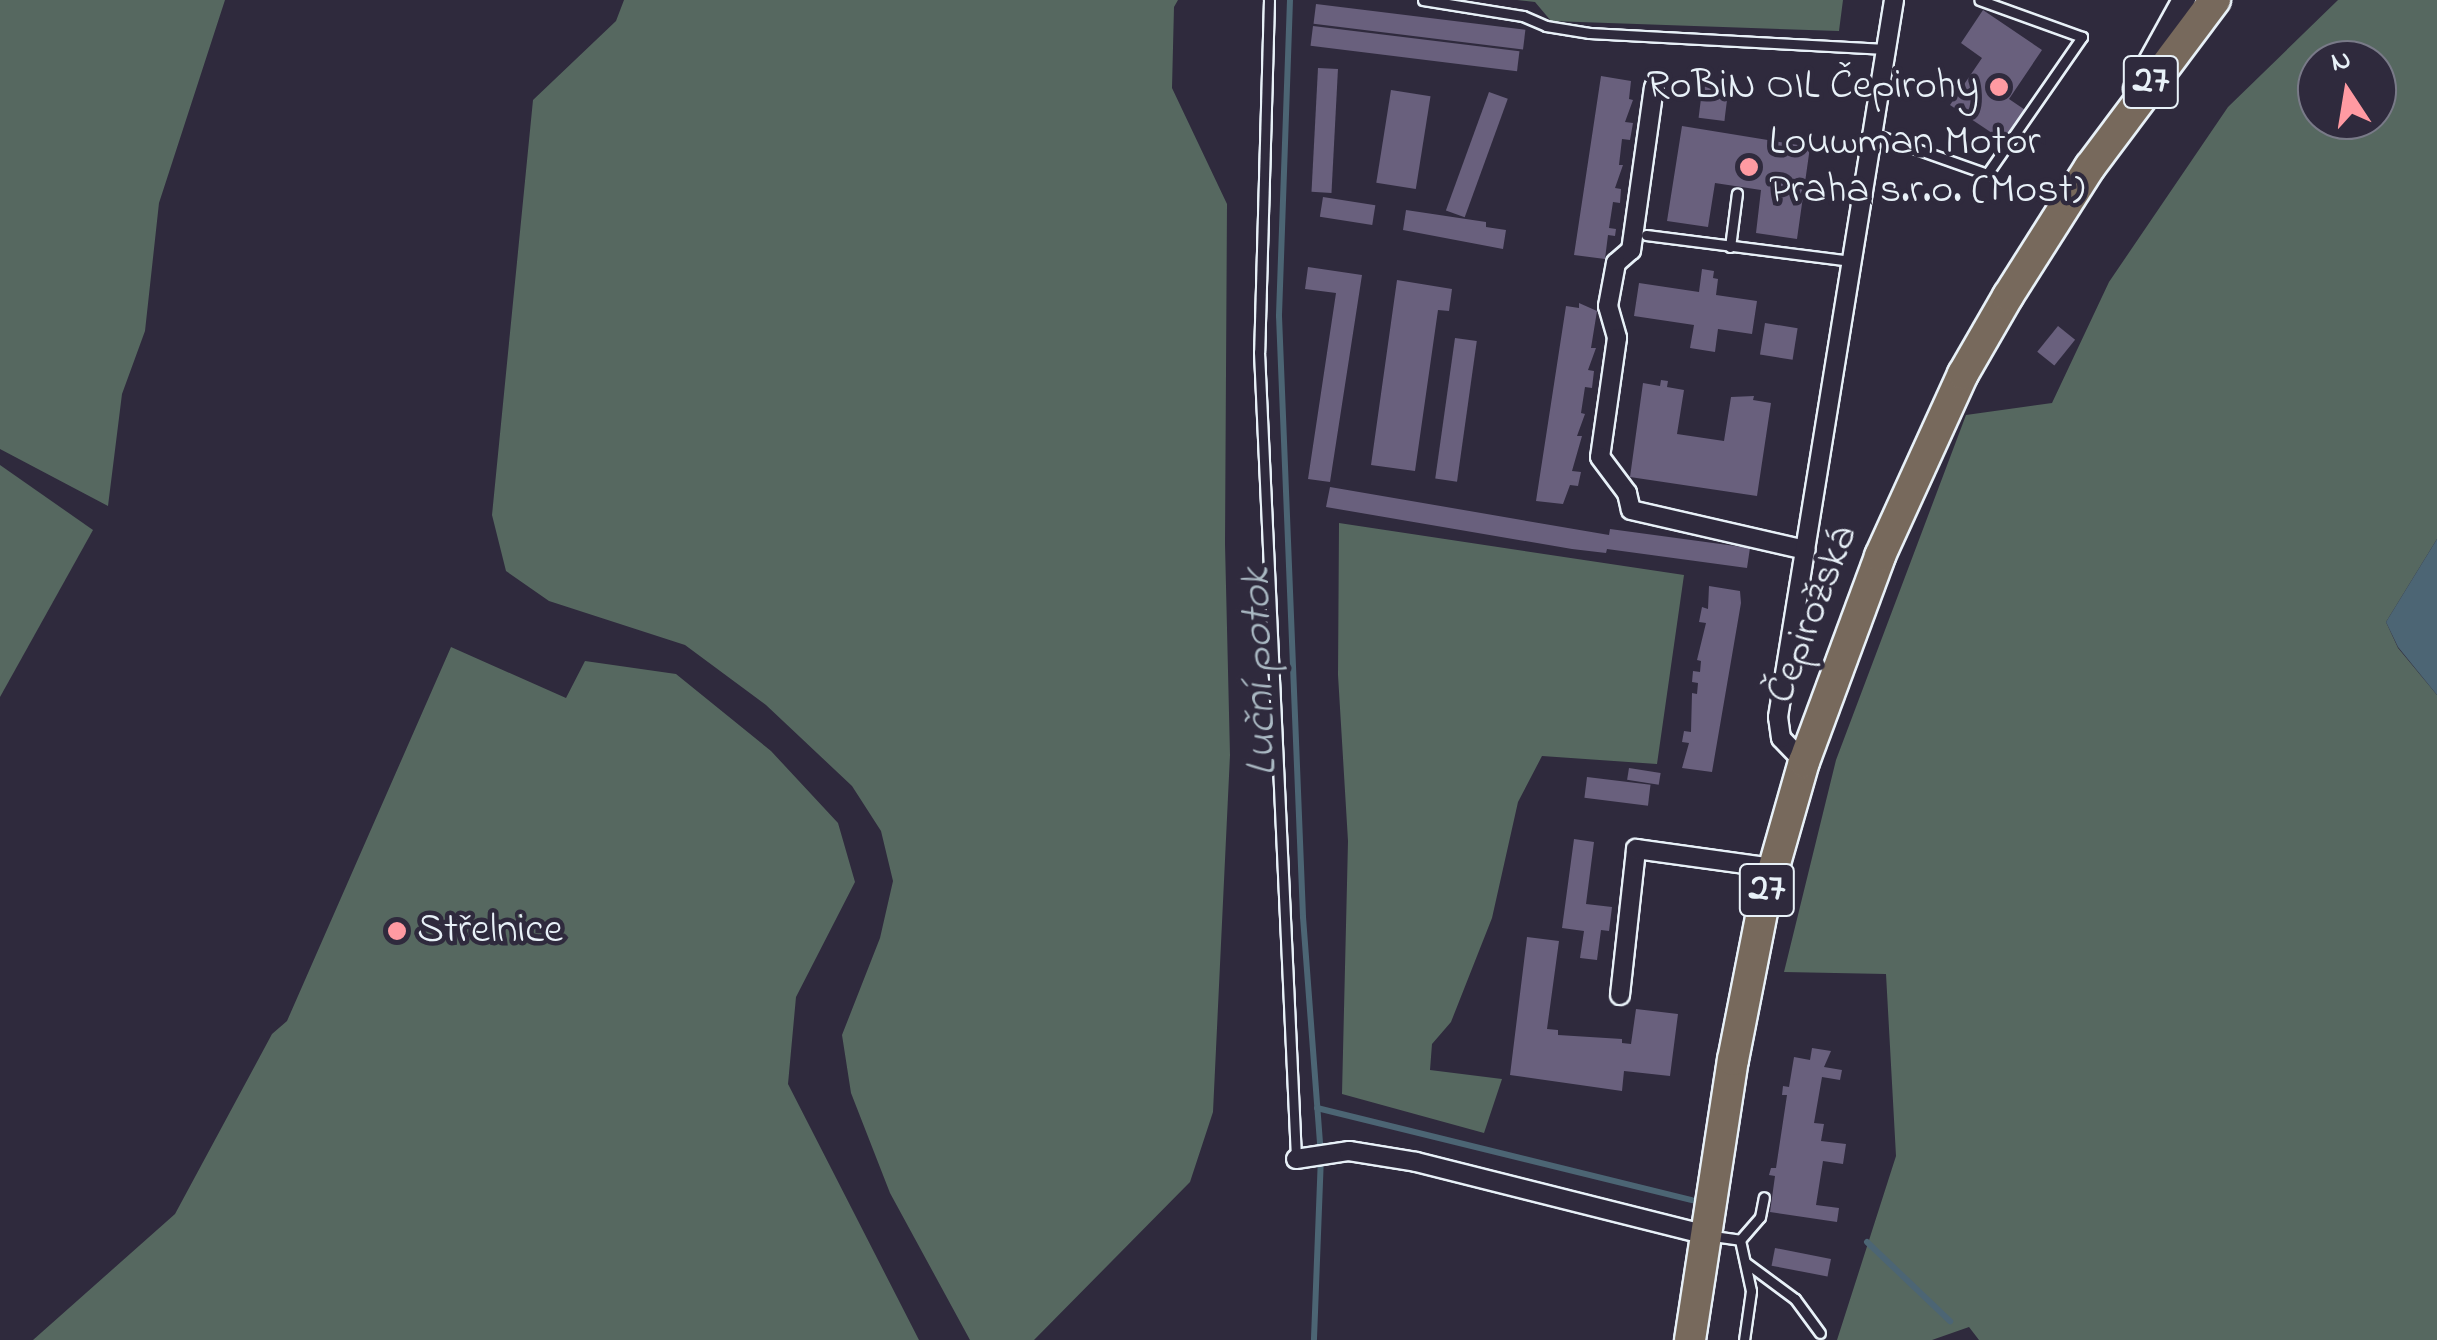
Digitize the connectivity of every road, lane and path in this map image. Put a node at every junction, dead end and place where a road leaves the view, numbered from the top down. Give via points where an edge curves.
1 (1269, 0) edge
2 (1423, 0) edge
3 (1894, 0) edge
4 (1979, 0) edge
5 (2184, 0) edge
6 (2215, 0) edge
7 (1886, 49) junction
8 (1654, 87) dead end
9 (1874, 134) junction
10 (2090, 167) junction
11 (1737, 193) dead end
12 (1646, 235) dead end
13 (1730, 247) junction
14 (1853, 262) junction
15 (1805, 550) junction
16 (1804, 762) junction
17 (1773, 868) junction
18 (1620, 994) dead end
19 (1296, 1159) joint
20 (1764, 1197) dead end
21 (1706, 1234) junction
22 (1740, 1240) junction
23 (1745, 1262) junction
24 (1820, 1333) dead end
25 (1690, 1340) edge
26 (1744, 1340) edge

1 - 19 lane via 1259,352
2 - 7 lane via 1590,33
3 - 7 street
4 - 9 lane via 2082,37 1986,174
5 - 10 street
6 - 10 main road, Čepirožská / 27
7 - 9 street
8 - 15 street via 1631,250 1616,263 1608,306 1617,338 1600,456 1627,492 1631,510
9 - 14 street
10 - 16 main road, Čepirožská / 27 via 1999,311 1920,461
11 - 13 lane
12 - 13 lane
13 - 14 lane
14 - 15 street
15 - 16 street via 1778,717 1781,738
16 - 17 main road, Čepirožská / 27
17 - 18 street via 1636,849
17 - 21 main road, Čepirožská / 27 via 1746,986
19 - 21 street via 1349,1151 1416,1162
20 - 22 lane via 1760,1217
21 - 22 lane
21 - 25 main road, Čepirožská / 27
22 - 23 lane
23 - 24 lane via 1795,1299
23 - 26 lane via 1751,1291

